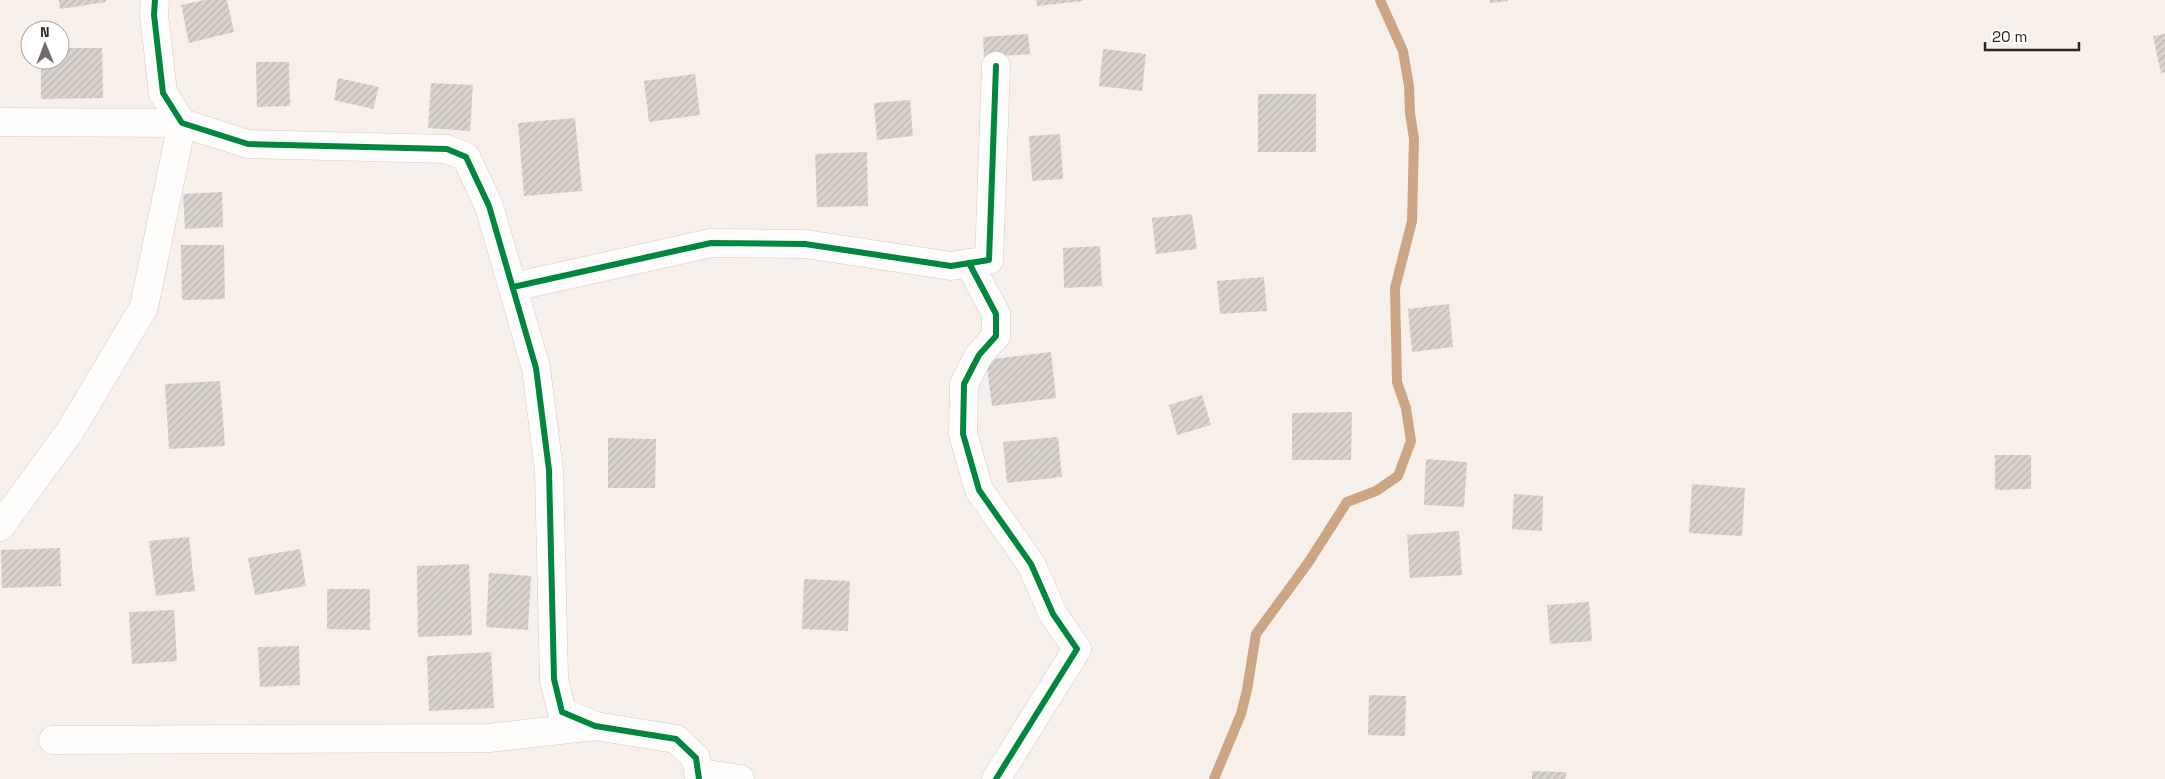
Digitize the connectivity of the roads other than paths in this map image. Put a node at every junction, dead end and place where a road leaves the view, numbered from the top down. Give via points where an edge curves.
1 (155, 0) edge
2 (996, 66) dead end
3 (0, 122) edge
4 (182, 123) junction
5 (969, 263) junction
6 (512, 287) junction
7 (0, 526) edge
8 (595, 726) junction
9 (53, 740) dead end
10 (700, 776) edge
11 (740, 779) edge
12 (996, 779) edge

1 - 4 street via 163,93
2 - 5 street via 989,260
3 - 4 street
4 - 6 street via 248,144 447,149 466,157 489,206
4 - 7 street via 144,307 70,431
5 - 6 street via 951,266 804,244 711,243
5 - 12 street via 996,314 996,336 979,355 964,384 963,434 979,490 1031,564 1053,614 1077,649
6 - 8 street via 536,368 549,470 554,679 562,712
8 - 9 street via 489,738
8 - 10 street via 676,738 696,758
10 - 11 street

